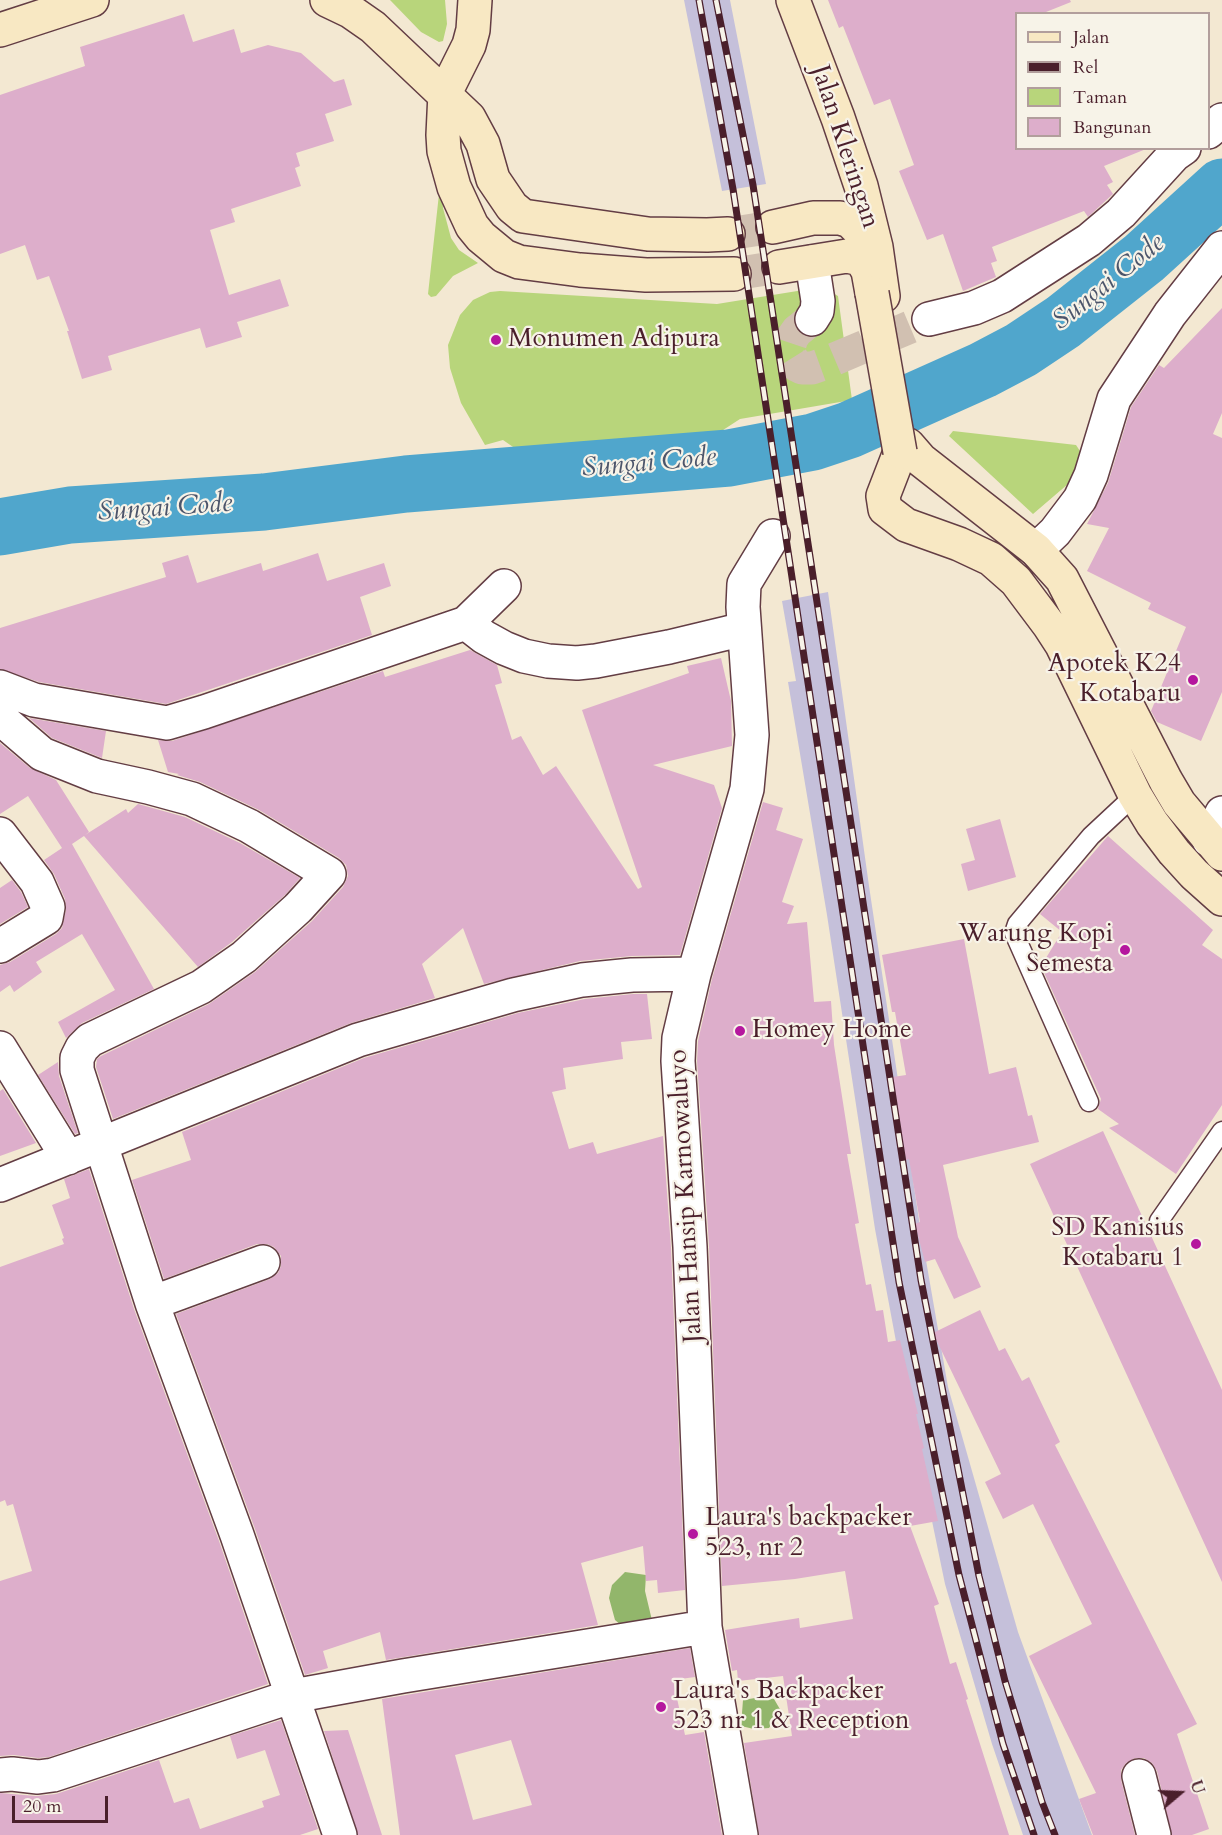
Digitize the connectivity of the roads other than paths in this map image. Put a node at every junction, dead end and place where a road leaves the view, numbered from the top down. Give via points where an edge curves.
1 (92, 0) edge
2 (327, 0) edge
3 (475, 0) edge
4 (793, 0) edge
5 (0, 30) edge
6 (445, 93) junction
7 (1222, 120) edge
8 (1210, 131) edge
9 (1181, 150) edge
10 (773, 226) tunnel mouth
11 (728, 234) tunnel mouth
12 (876, 248) junction
13 (1222, 248) edge
14 (812, 262) junction
15 (779, 267) tunnel mouth
16 (734, 274) tunnel mouth
17 (877, 295) junction
18 (812, 319) tunnel mouth
19 (929, 319) tunnel mouth
20 (904, 449) junction
21 (773, 536) dead end
22 (1036, 549) junction
23 (504, 586) dead end
24 (466, 623) junction
25 (744, 629) junction
26 (0, 687) edge
27 (0, 718) edge
28 (1135, 795) junction
29 (0, 834) edge
30 (1218, 836) edge
31 (1222, 898) edge
32 (0, 946) edge
33 (694, 974) junction
34 (0, 1048) edge
35 (1089, 1102) dead end
36 (1222, 1131) edge
37 (100, 1144) junction
38 (68, 1158) junction
39 (0, 1185) edge
40 (1160, 1221) dead end
41 (263, 1262) dead end
42 (152, 1303) junction
43 (705, 1627) junction
44 (293, 1696) junction
45 (0, 1775) edge
46 (1139, 1776) dead end
47 (340, 1835) edge
48 (741, 1835) edge
49 (1154, 1835) edge

1 - 5 main road
2 - 6 main road via 374,27
3 - 6 main road via 469,45
4 - 12 main road, Jalan Kleringan via 858,176
6 - 11 main road via 477,130 493,179 523,216 648,234
6 - 16 main road via 444,143 454,187 472,226 504,256 519,262 591,271
7 - 8 street
9 - 19 street via 1121,213 1089,240 1002,296 974,308
10 - 12 main road via 813,218 850,220
12 - 17 main road, Jalan Kleringan
13 - 22 street via 1170,314 1114,399 1091,476 1080,499 1062,525
14 - 15 main road
14 - 17 main road via 847,256 861,259
14 - 18 street via 818,301
17 - 20 main road
20 - 22 main road
20 - 28 main road via 883,496 885,509 906,525 991,559 1016,581 1066,652
21 - 25 street, Jalan Hansip Karnowaluyo via 744,584
22 - 30 main road via 1062,579 1179,803
23 - 24 street
24 - 25 street via 484,637 524,656 577,663
24 - 26 street via 167,723 34,700
25 - 33 street, Jalan Hansip Karnowaluyo via 752,735 747,789
27 - 37 street via 42,754 97,776 192,800 249,826 329,874 244,957 210,981 90,1040 82,1048 77,1058 78,1070
28 - 31 main road via 1174,852
28 - 35 lane via 1091,836 1017,924 1014,933
29 - 32 street via 37,882 48,907 46,918
33 - 37 street via 582,980 513,995 358,1040
33 - 43 street, Jalan Hansip Karnowaluyo via 679,1038 678,1061 690,1247
34 - 38 street
36 - 40 lane
37 - 38 street
37 - 42 street
38 - 39 street
41 - 42 street
42 - 44 street
43 - 44 street
43 - 48 street, Jalan Hansip Karnowaluyo
44 - 45 street via 53,1775
44 - 47 street
46 - 49 street

